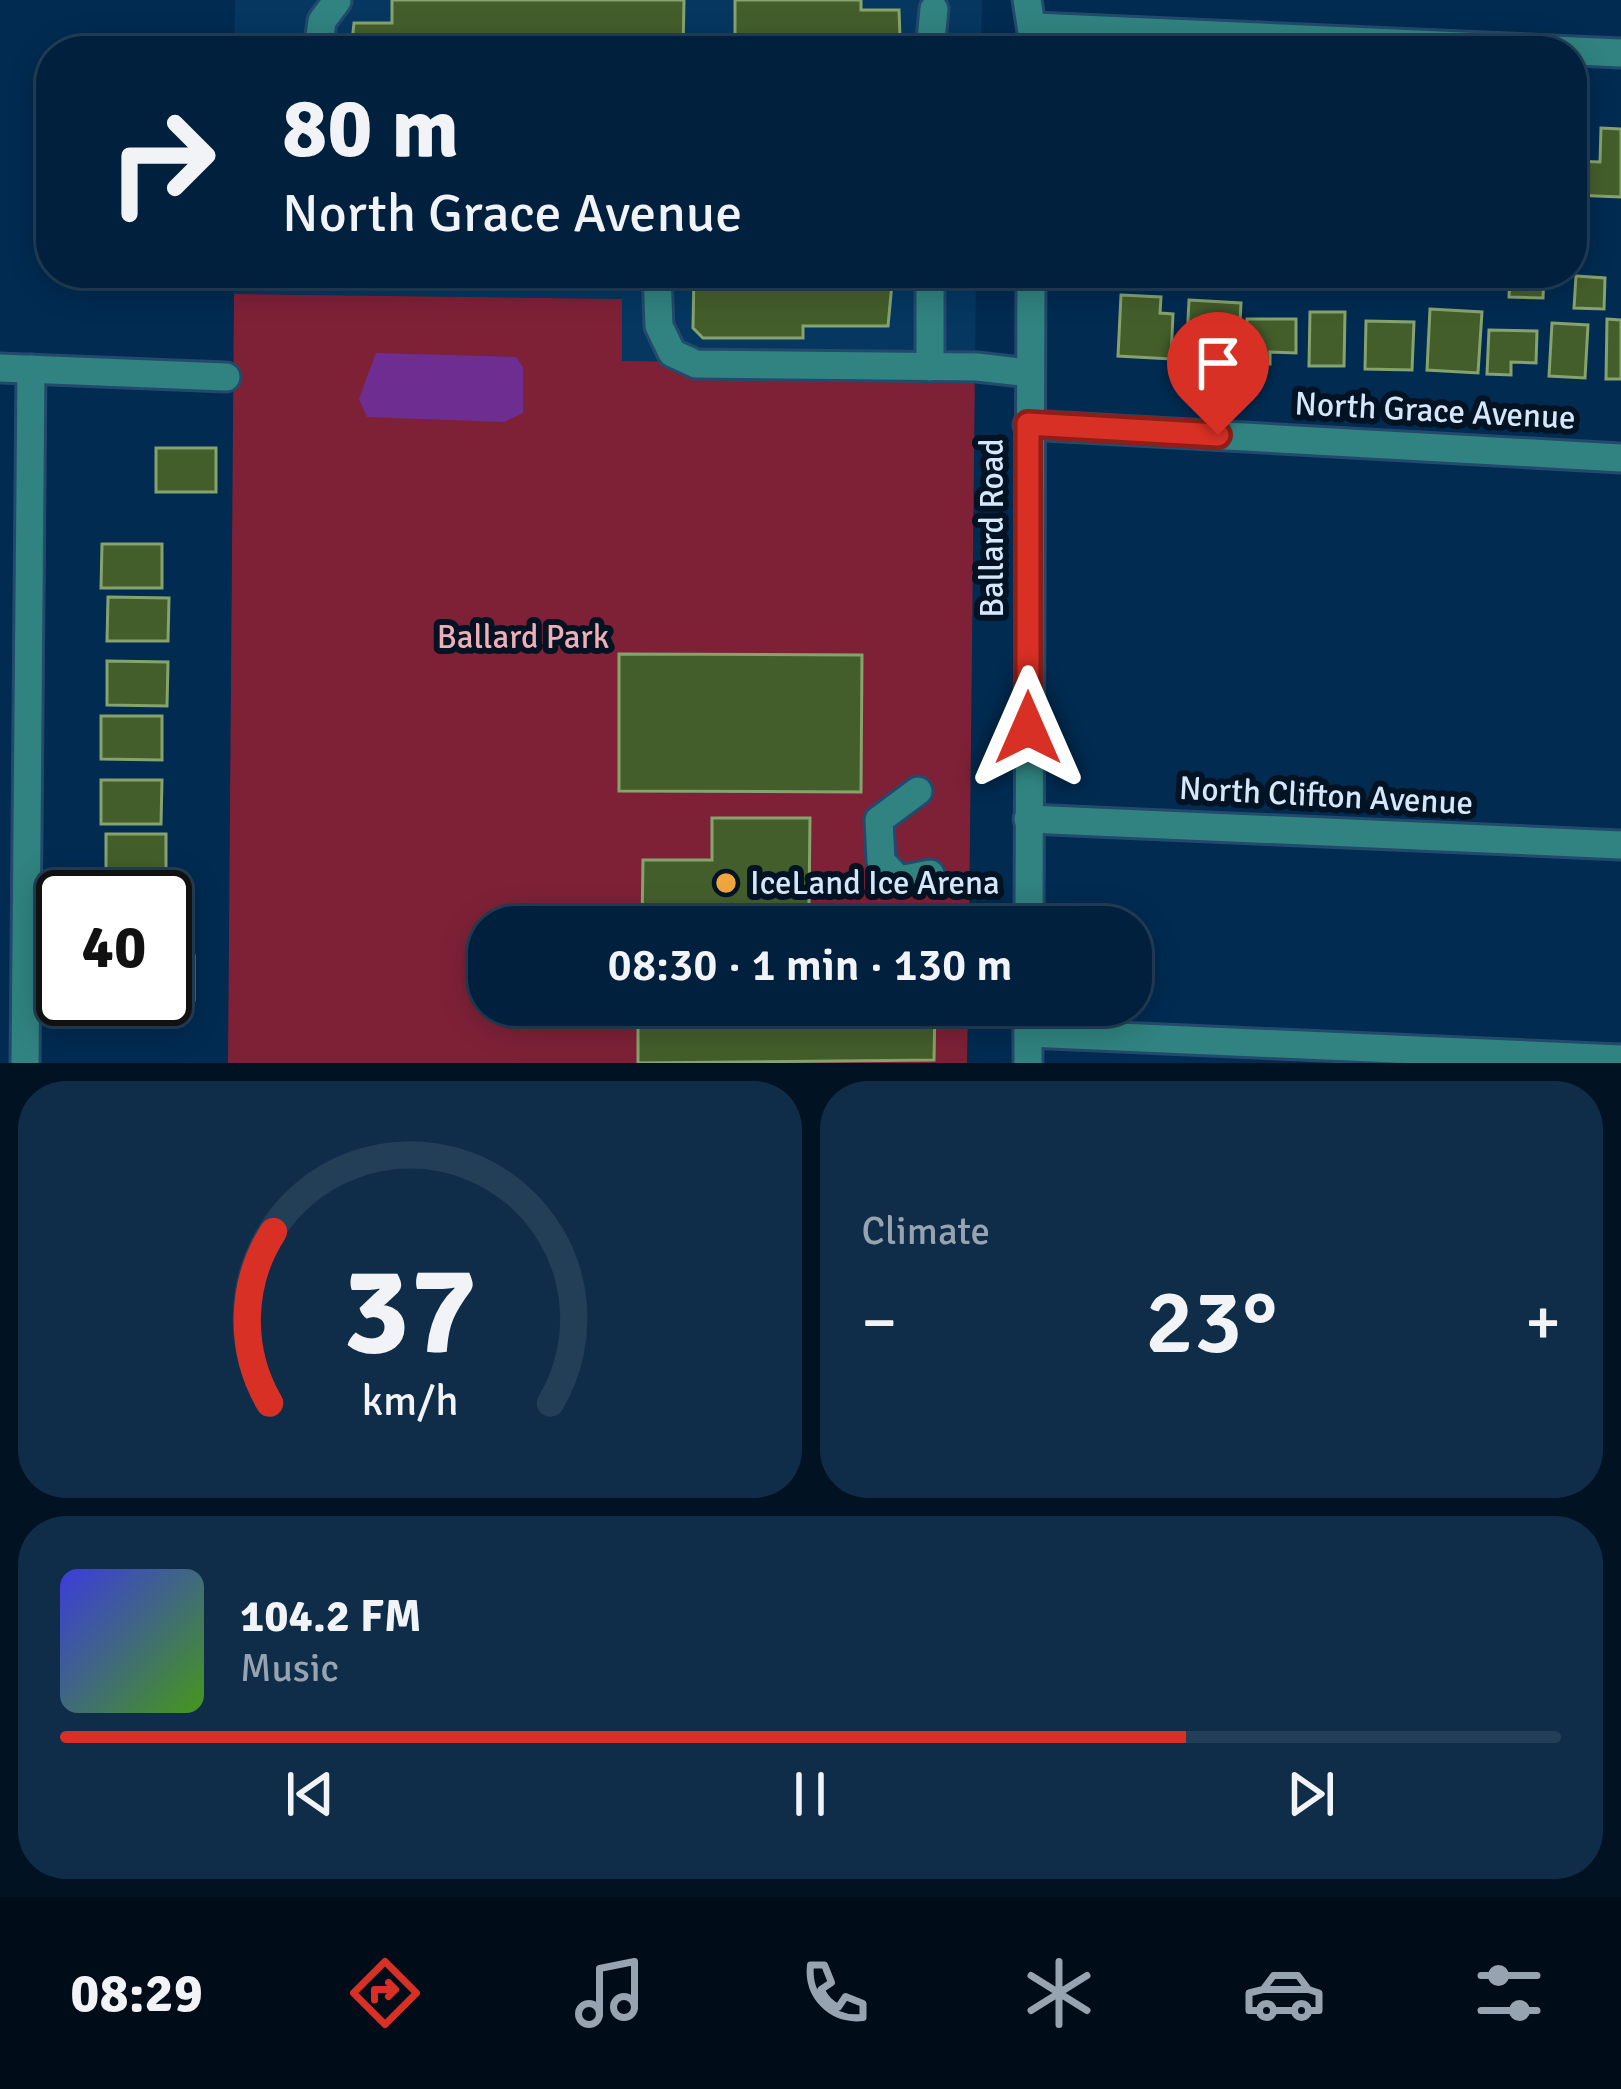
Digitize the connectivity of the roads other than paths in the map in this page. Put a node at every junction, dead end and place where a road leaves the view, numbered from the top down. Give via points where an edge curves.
1 (337, 1) edge
2 (934, 9) dead end
3 (1035, 19) edge
4 (320, 36) edge
5 (931, 36) edge
6 (1328, 36) edge
7 (1587, 51) edge
8 (1621, 53) edge
9 (657, 288) edge
10 (930, 288) edge
11 (1031, 288) edge
12 (930, 367) junction
13 (0, 368) edge
14 (32, 369) junction
15 (1029, 373) junction
16 (226, 377) dead end
17 (1028, 424) junction
18 (1621, 458) edge
19 (919, 791) dead end
20 (1028, 818) junction
21 (1621, 845) edge
22 (930, 874) dead end
23 (1028, 906) edge
24 (1028, 1026) edge
25 (1132, 1026) edge
26 (1621, 1059) edge
27 (25, 1063) edge
28 (1028, 1063) edge

1 - 4 street
2 - 5 street
3 - 6 street
7 - 8 street
9 - 12 street via 659,326 672,353 696,364
10 - 12 street
11 - 15 street, Ballard Road
12 - 15 street
13 - 14 street
14 - 16 street
14 - 27 street
15 - 17 street, Ballard Road
17 - 18 street, North Grace Avenue
17 - 20 street, Ballard Road
19 - 22 street via 879,820 881,861 899,880
20 - 21 street, North Clifton Avenue
20 - 23 street, Ballard Road
24 - 28 street
25 - 26 street

